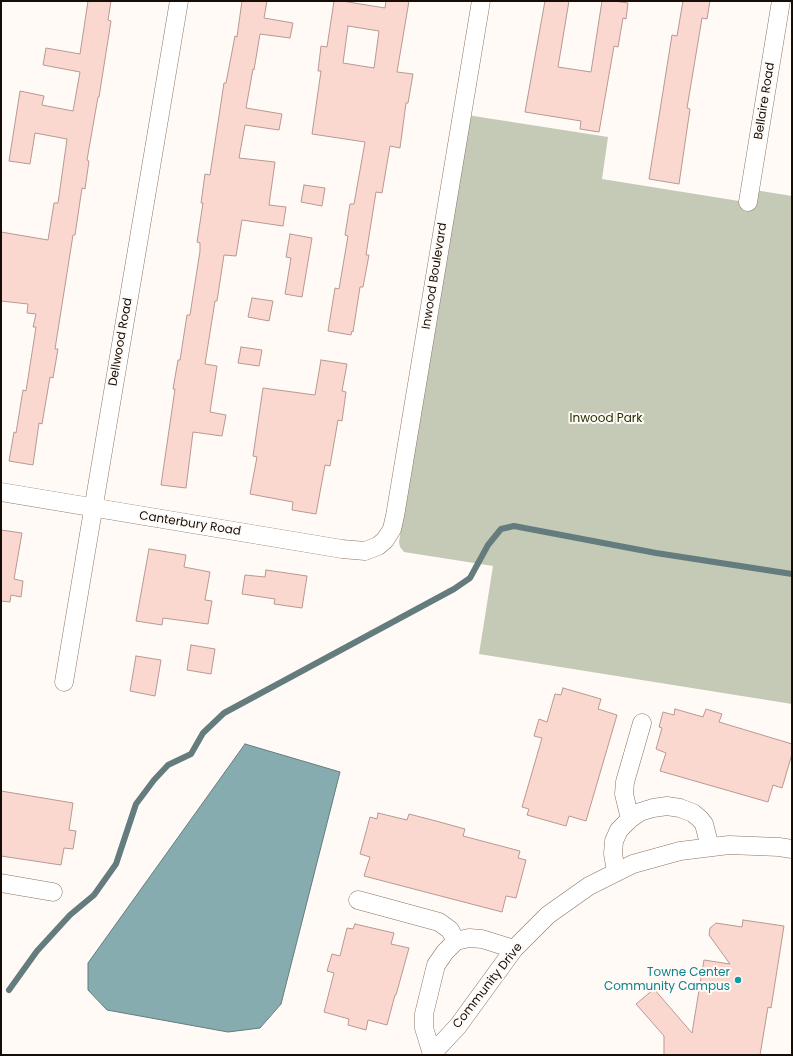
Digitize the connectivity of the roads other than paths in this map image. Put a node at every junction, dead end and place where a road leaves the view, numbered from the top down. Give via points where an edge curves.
1 (179, 1) edge
2 (481, 1) edge
3 (781, 1) edge
4 (748, 202) dead end
5 (1, 492) edge
6 (94, 508) junction
7 (378, 546) joint
8 (64, 682) dead end
9 (642, 723) dead end
10 (630, 819) junction
11 (710, 847) junction
12 (792, 849) edge
13 (616, 872) junction
14 (1, 883) edge
15 (53, 892) dead end
16 (358, 900) dead end
17 (456, 941) junction
18 (514, 949) junction
19 (432, 1055) edge

1 - 6 street, Dellwood Road
2 - 7 street, Inwood Boulevard via 395,516 390,534
3 - 4 street, Bellaire Road
5 - 6 street, Canterbury Road
6 - 7 street, Canterbury Road via 342,549 365,551
6 - 8 street, Dellwood Road
9 - 10 street via 625,782 624,794
10 - 11 street via 640,812 653,808 680,808 693,813 704,824
10 - 13 street via 619,830 614,841
11 - 12 street, Community Drive via 729,845
11 - 13 street, Community Drive via 680,851 633,864
13 - 18 street, Community Drive via 589,886 548,915
14 - 15 street
16 - 17 street via 439,922 450,930
17 - 18 street via 482,938
17 - 19 street via 436,965 424,1014 424,1028
18 - 19 street, Community Drive via 458,1026

